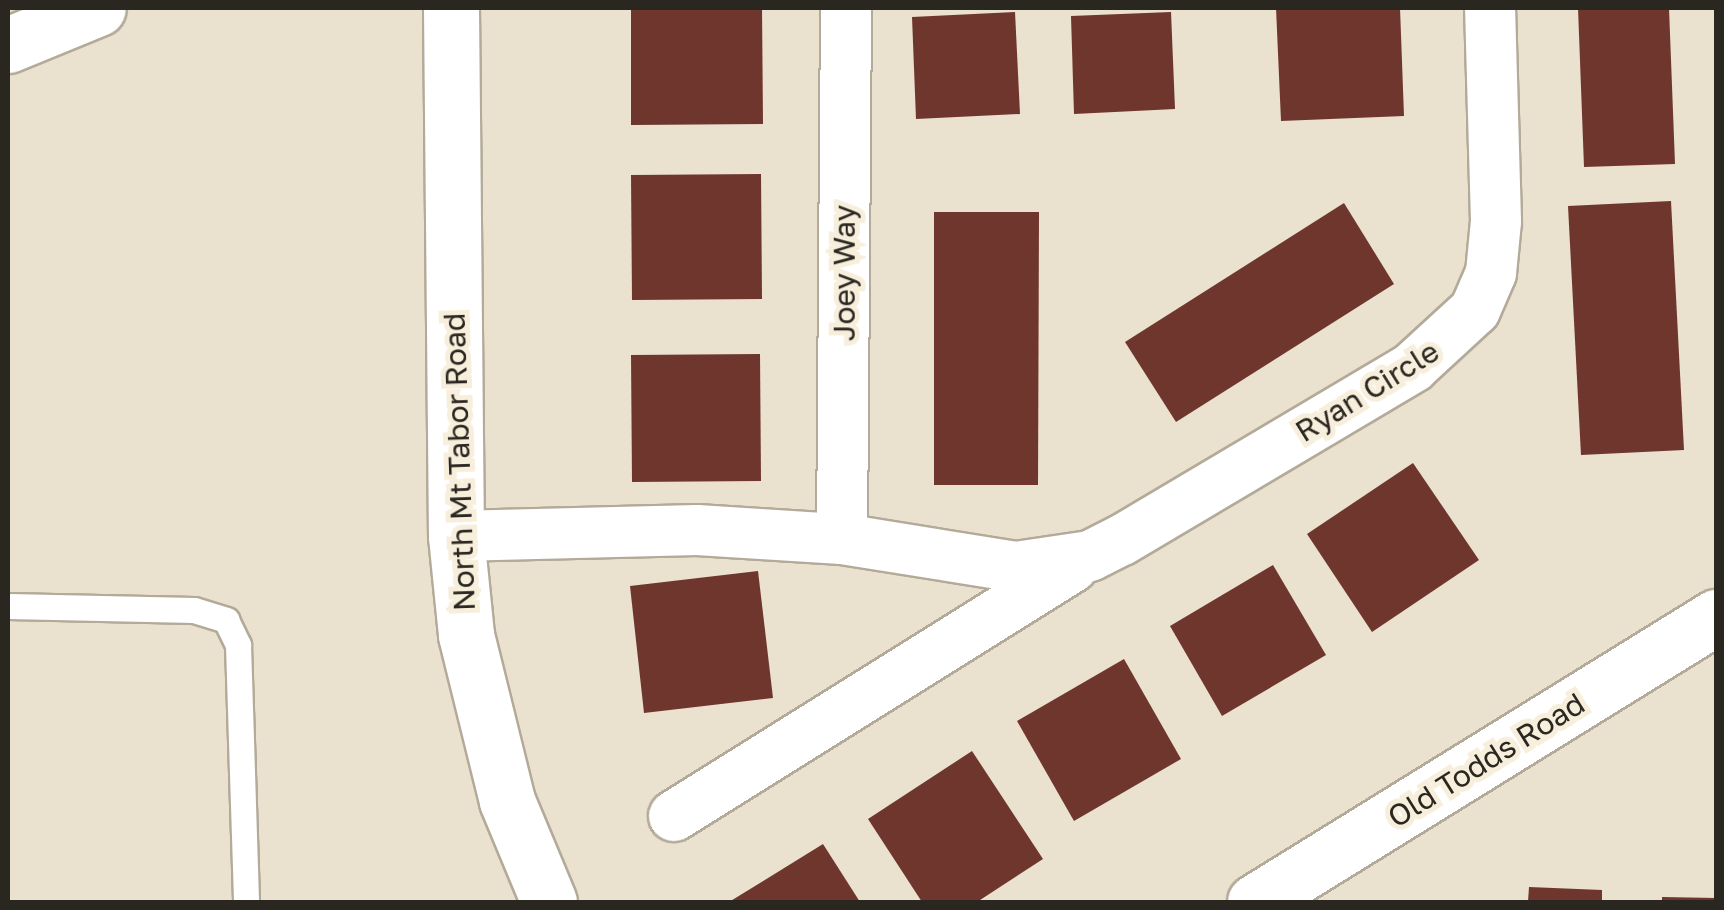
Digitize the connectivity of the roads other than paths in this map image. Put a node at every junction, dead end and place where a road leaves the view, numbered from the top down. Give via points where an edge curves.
1 (98, 8) edge
2 (451, 8) edge
3 (846, 8) edge
4 (1490, 8) edge
5 (8, 45) edge
6 (456, 536) junction
7 (842, 539) junction
8 (1090, 556) junction
9 (8, 606) edge
10 (1716, 616) edge
11 (674, 816) dead end
12 (246, 902) edge
13 (549, 902) edge
14 (1256, 902) edge

1 - 5 street
2 - 6 street, North Mt Tabor Road
3 - 7 street, Joey Way
4 - 8 street, Ryan Circle via 1496,221 1491,273 1475,310 1414,367
6 - 7 street, Ryan Circle via 698,530
6 - 13 street, North Mt Tabor Road via 466,635 506,800
7 - 8 street, Ryan Circle via 1016,568
8 - 11 street, Ryan Circle
9 - 12 lane via 194,610 226,620 238,645
10 - 14 street, Old Todds Road

